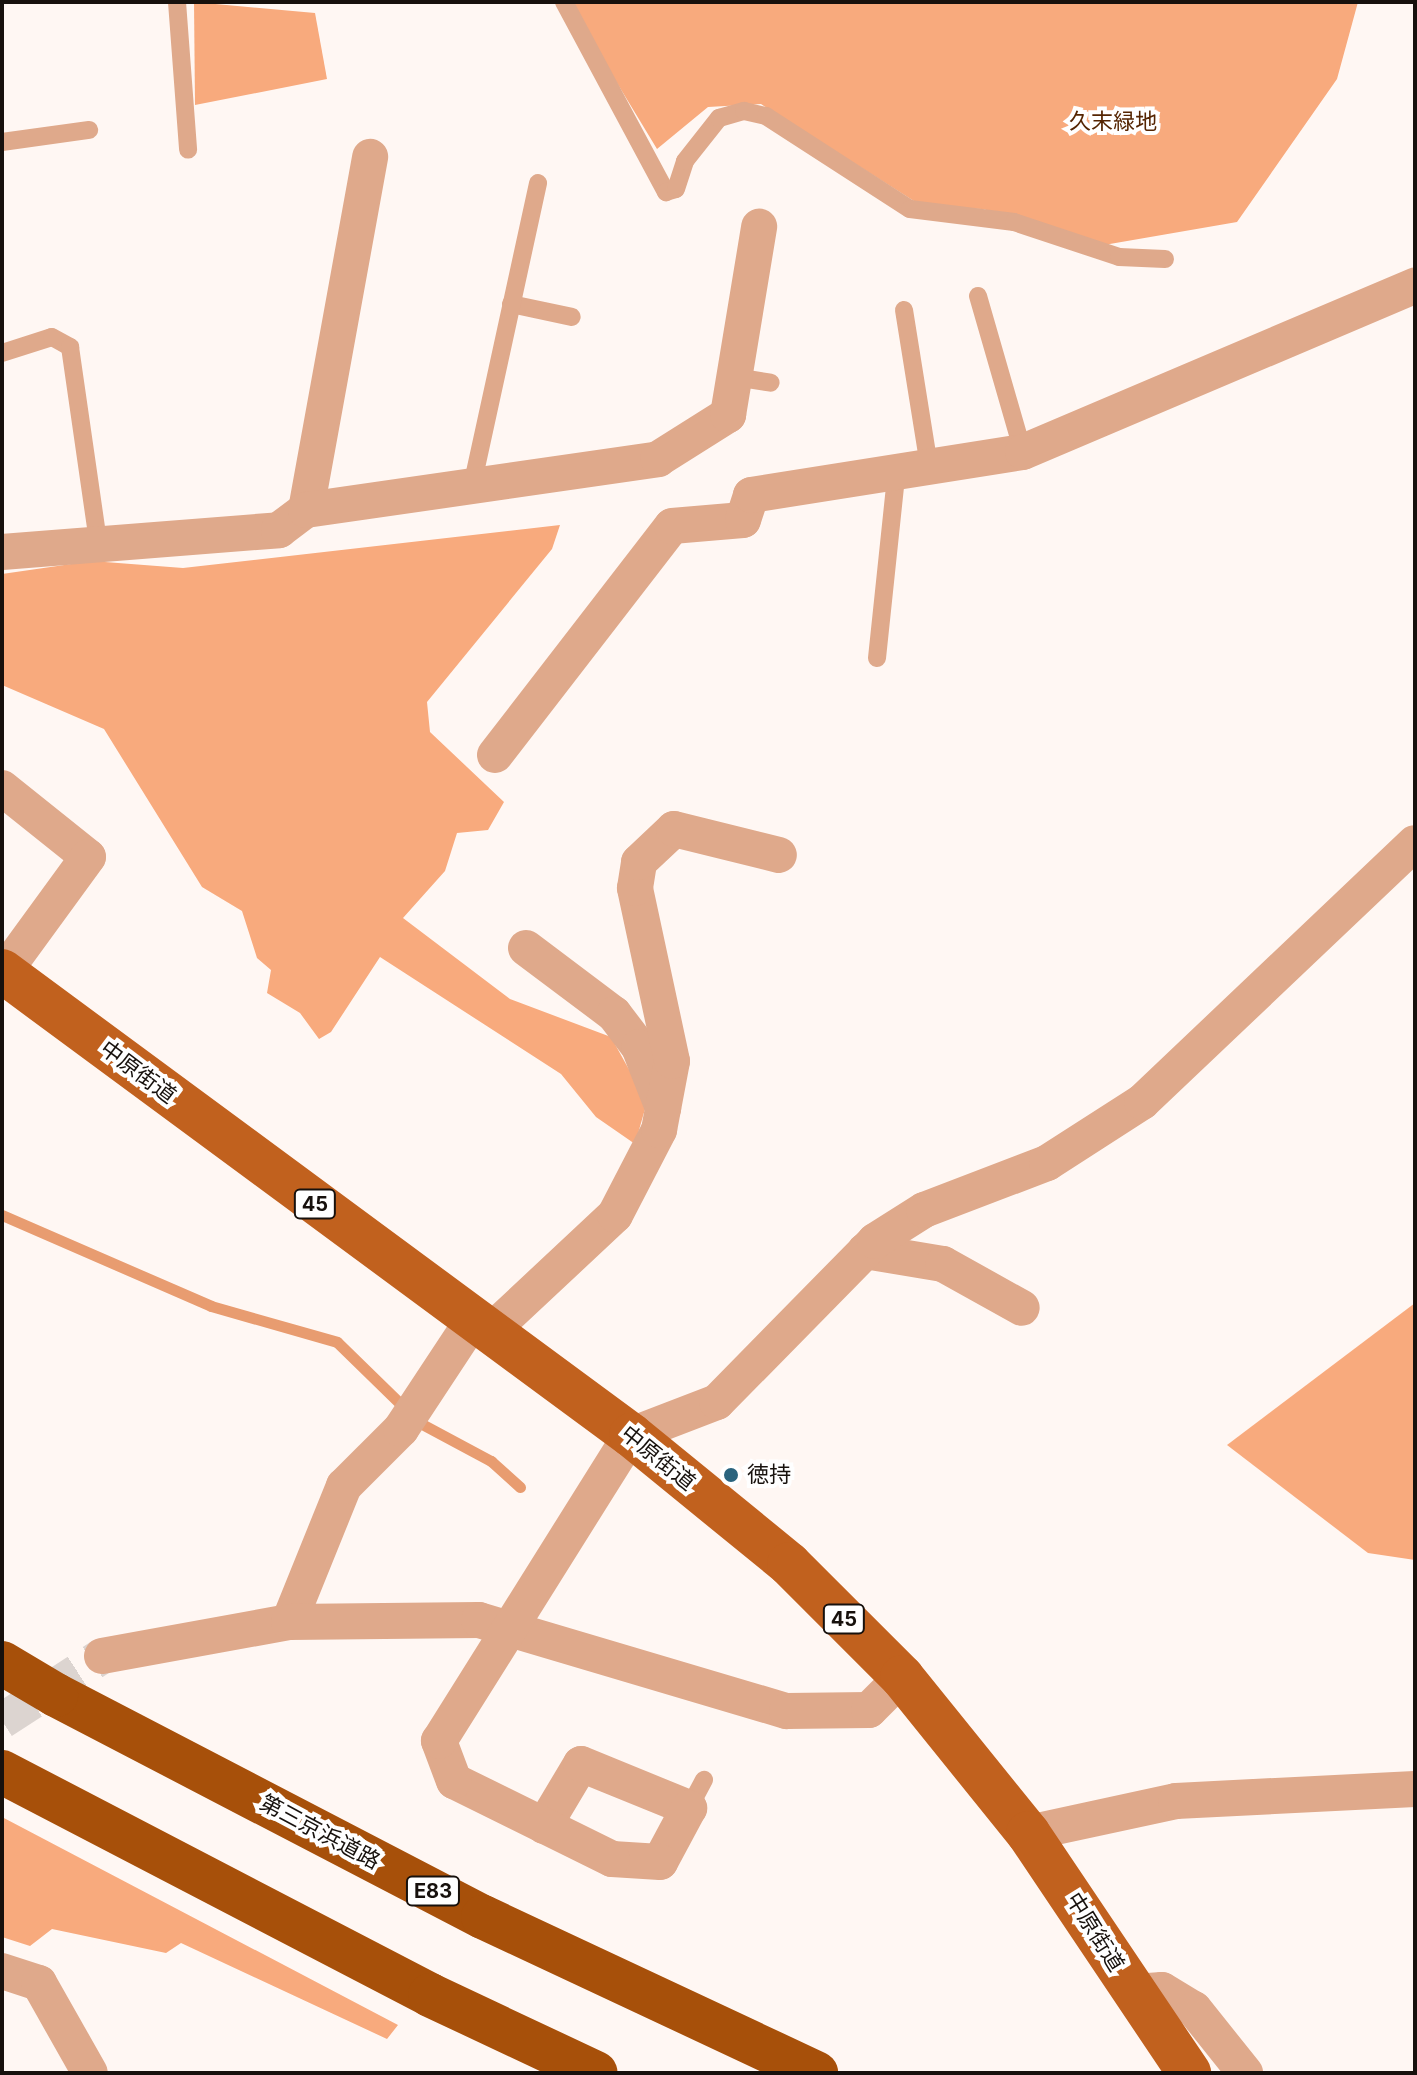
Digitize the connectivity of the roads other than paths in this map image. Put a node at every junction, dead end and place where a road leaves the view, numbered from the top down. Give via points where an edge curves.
1 (177, 2) edge
2 (564, 2) edge
3 (89, 130) dead end
4 (2, 142) edge
5 (188, 150) dead end
6 (370, 157) dead end
7 (538, 183) dead end
8 (759, 227) dead end
9 (1165, 259) dead end
10 (1415, 286) edge
11 (978, 296) dead end
12 (511, 304) junction
13 (904, 310) dead end
14 (572, 317) dead end
15 (2, 353) edge
16 (735, 377) junction
17 (771, 383) dead end
18 (1023, 452) junction
19 (913, 474) junction
20 (472, 486) junction
21 (306, 510) junction
22 (98, 542) junction
23 (2, 552) edge
24 (877, 658) dead end
25 (495, 755) dead end
26 (2, 788) edge
27 (1415, 843) edge
28 (779, 855) dead end
29 (526, 948) dead end
30 (3, 972) edge
31 (663, 1108) junction
32 (865, 1251) junction
33 (1022, 1308) dead end
34 (481, 1326) junction
35 (631, 1435) junction
36 (289, 1622) junction
37 (510, 1625) junction
38 (102, 1656) tunnel mouth
39 (2, 1663) edge
40 (902, 1677) junction
41 (2, 1772) edge
42 (1415, 1789) edge
43 (544, 1826) junction
44 (1028, 1833) junction
45 (2, 1971) edge
46 (1134, 1992) junction
47 (90, 2073) edge
48 (596, 2073) edge
49 (816, 2073) edge
50 (1189, 2073) edge
51 (1245, 2073) edge

1 - 5 lane
2 - 9 lane via 666,192 676,189 685,161 719,118 744,111 766,116 910,209 1014,222 1119,257
3 - 4 lane
6 - 21 street
7 - 12 lane
8 - 16 street
10 - 18 street
11 - 18 lane
12 - 14 lane
12 - 20 lane
13 - 19 lane
15 - 22 lane via 52,337 70,347
16 - 17 lane
16 - 20 street via 728,415 658,459
18 - 19 street
19 - 24 lane
19 - 25 street via 751,495 743,520 672,526
20 - 21 street
21 - 22 street via 279,530
22 - 23 street
26 - 30 street via 88,857
27 - 32 street via 1142,1102 1047,1163 924,1210
28 - 31 street via 674,829 639,862 635,888 672,1061
29 - 31 street via 614,1014 639,1047
30 - 34 main road, 中原街道 / 45
31 - 34 street via 646,1166 615,1215
32 - 33 street via 943,1264
32 - 35 street via 717,1402
34 - 35 main road, 中原街道 / 45
34 - 36 street via 401,1429 344,1486
35 - 37 street
35 - 40 main road, 中原街道 / 45 via 789,1564
36 - 37 street
36 - 38 street
37 - 40 street via 787,1711 869,1710
37 - 43 street via 439,1741 454,1781
39 - 49 highway, 第三京浜道路 / E83, bridge via 483,1917
40 - 44 main road, 中原街道 / 45
41 - 48 highway via 430,1995
42 - 44 street via 1176,1801
43 - 43 street via 581,1764 697,1794 660,1862 612,1859
44 - 46 main road, 中原街道 / 45
45 - 47 street via 39,1983
46 - 50 main road, 中原街道 / 45
46 - 51 street via 1162,1990 1194,2009

